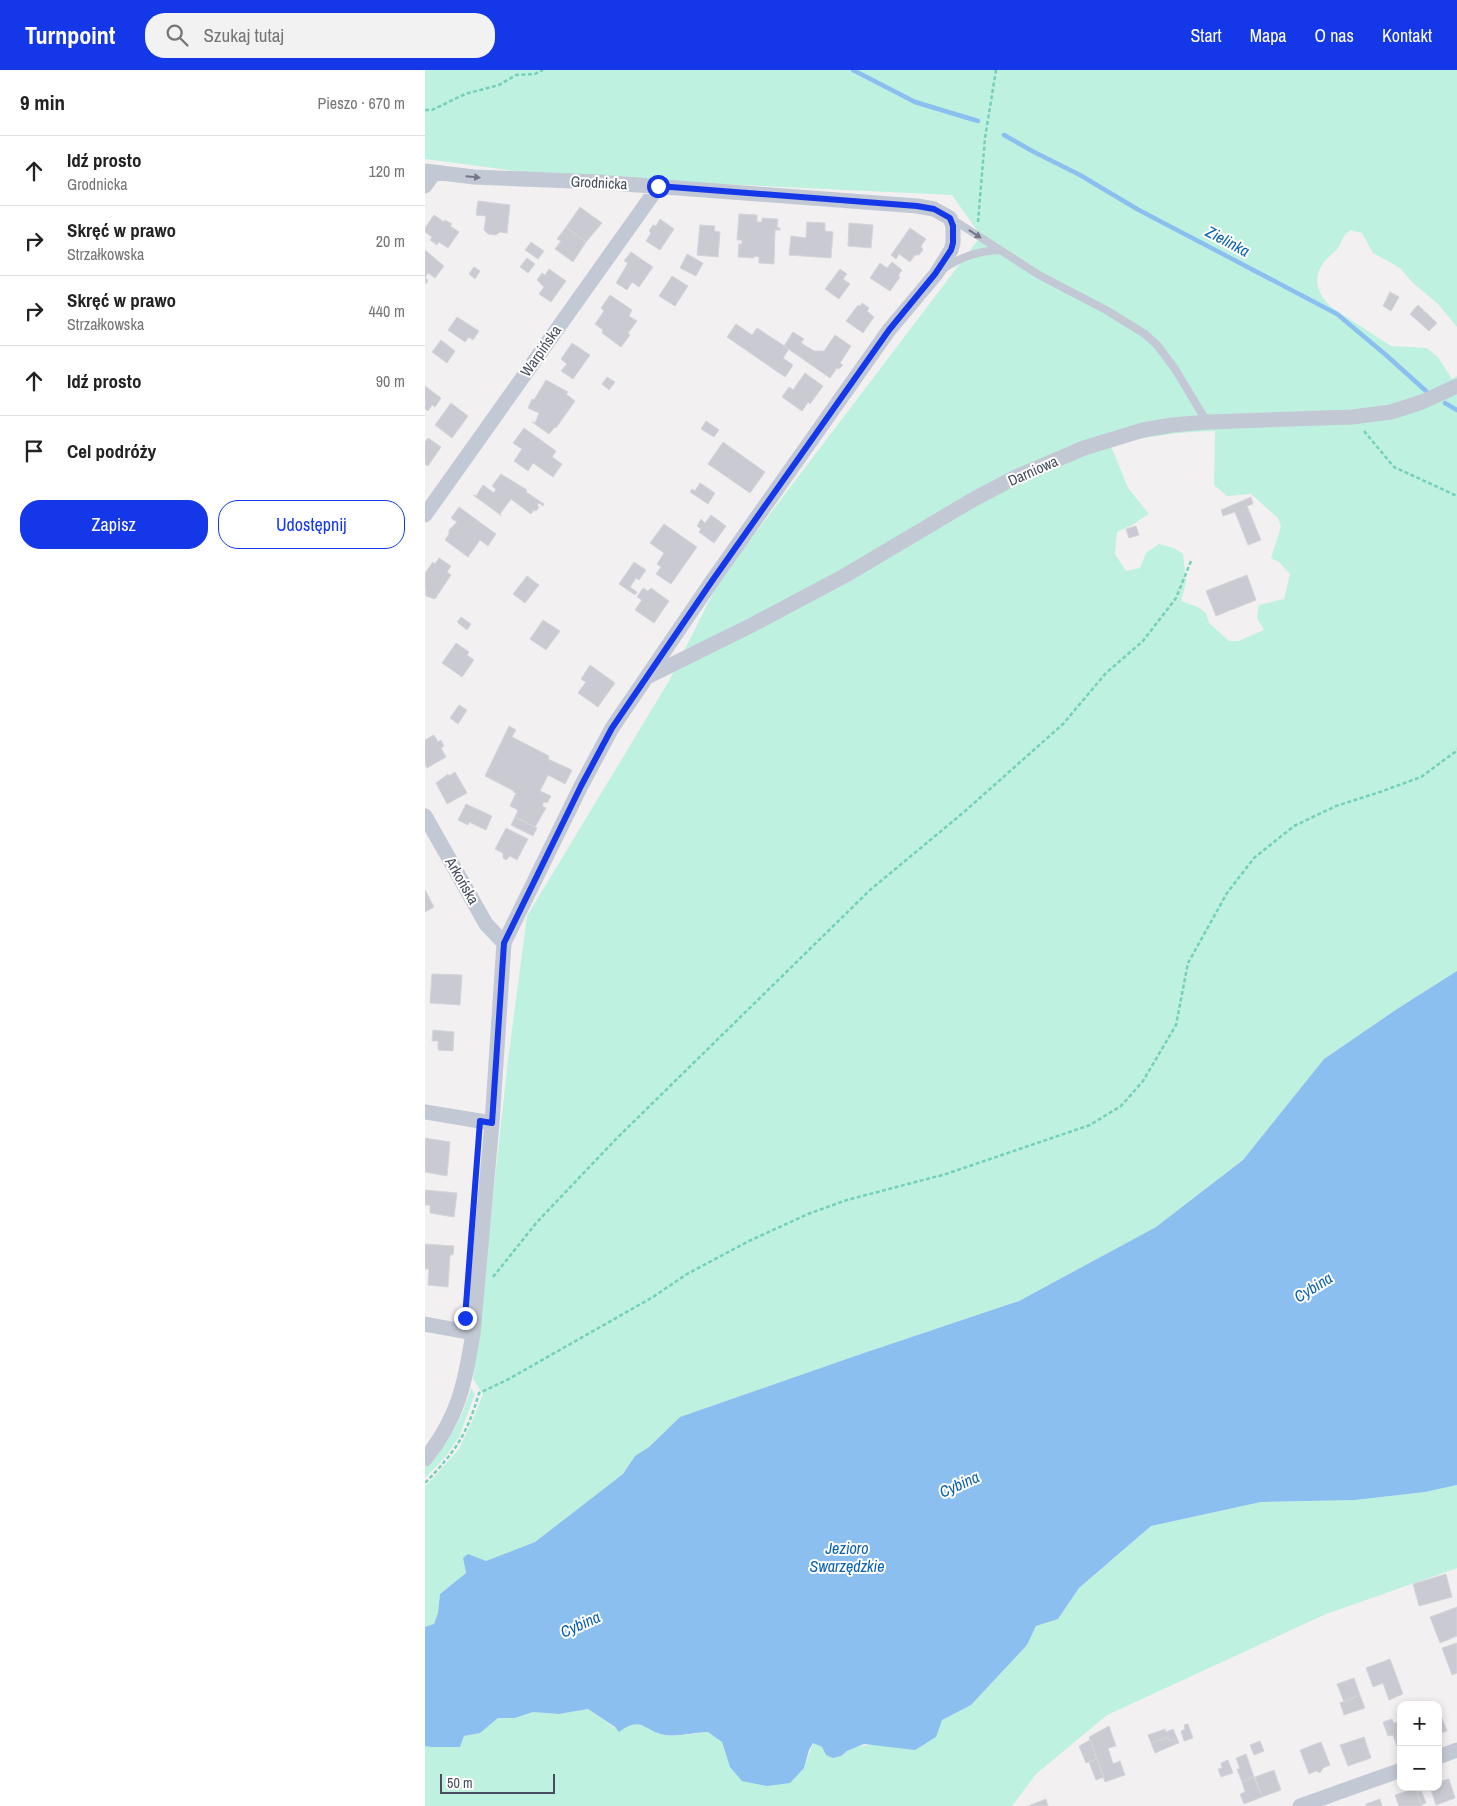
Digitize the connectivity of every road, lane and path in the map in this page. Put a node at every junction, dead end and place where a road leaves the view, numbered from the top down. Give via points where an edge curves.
1 (543, 70) edge
2 (996, 70) edge
3 (425, 110) edge
4 (430, 172) edge
5 (425, 186) edge
6 (658, 186) junction
7 (950, 218) junction
8 (977, 235) junction
9 (999, 250) junction
10 (935, 274) junction
11 (1457, 386) edge
12 (1352, 417) junction
13 (1207, 422) junction
14 (1457, 496) edge
15 (425, 515) edge
16 (1191, 561) dead end
17 (648, 676) junction
18 (1457, 749) edge
19 (425, 816) edge
20 (429, 835) edge
21 (504, 943) junction
22 (425, 1112) edge
23 (492, 1123) junction
24 (477, 1289) junction
25 (425, 1324) edge
26 (473, 1333) junction
27 (479, 1392) dead end
28 (425, 1459) edge
29 (1457, 1750) edge
30 (1442, 1755) edge
31 (1397, 1771) edge
32 (1300, 1806) edge

1 - 3 path via 516,75 499,85
2 - 8 path via 985,138
4 - 5 street
4 -> 6 street, Grodnicka
6 - 7 street, Grodnicka via 908,205 934,209
6 - 15 street, Warpińska
7 -> 8 lane
7 - 10 street via 953,243
8 - 9 lane
9 - 10 lane via 974,253
9 - 13 lane via 1145,334 1175,369
10 - 17 street via 884,338
11 - 12 street, Darniowa via 1391,412
12 - 13 street, Darniowa
12 - 14 path via 1394,467
13 - 17 street, Darniowa via 1143,430 1084,448 1018,476 829,584
16 - 24 path via 1176,598 1143,641 1106,673 1063,724 870,890 617,1138 537,1222 486,1286
17 - 21 street via 612,728
18 - 27 path via 1421,777 1336,806 1294,826 1254,858 1227,893 1188,963 1176,1025 1143,1081 1121,1106 1090,1125 946,1174 847,1200 808,1214 687,1274 653,1298 507,1380
19 - 20 street, Arkońska
20 - 21 street, Arkońska via 486,924
21 - 23 street
22 - 23 street
23 - 24 street
24 - 26 street
25 - 26 street
26 - 28 street via 457,1406 449,1426
29 - 30 street
31 - 32 street

